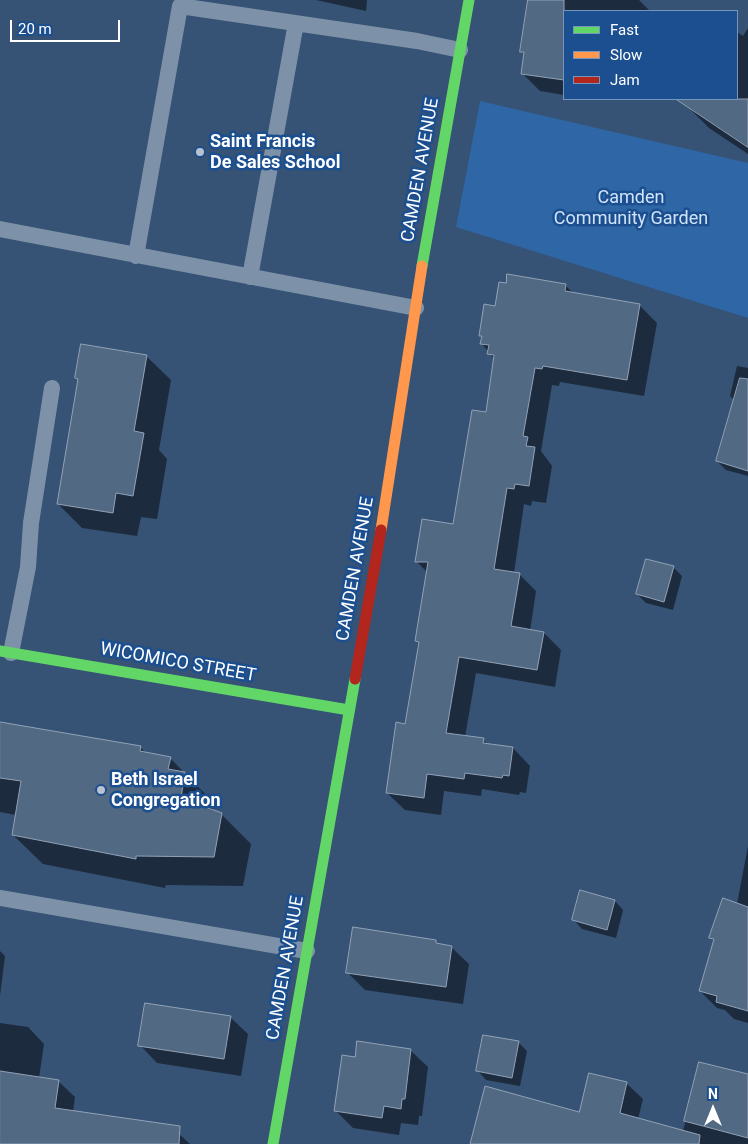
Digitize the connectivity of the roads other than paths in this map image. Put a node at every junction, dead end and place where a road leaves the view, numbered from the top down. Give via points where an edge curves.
1 (468, 0) edge
2 (296, 24) junction
3 (460, 50) junction
4 (0, 229) edge
5 (136, 256) junction
6 (250, 277) junction
7 (416, 308) junction
8 (52, 388) dead end
9 (5, 652) edge
10 (349, 710) junction
11 (0, 898) edge
12 (307, 950) junction
13 (273, 1144) edge

1 - 3 street, CAMDEN AVENUE
2 - 3 lane
2 - 5 lane via 180,6
2 - 6 lane
3 - 7 street, CAMDEN AVENUE
4 - 5 lane
5 - 6 lane
6 - 7 lane
7 - 10 street, CAMDEN AVENUE
8 - 9 lane via 30,523 28,567
9 - 10 street, WICOMICO STREET
10 - 12 street, CAMDEN AVENUE
11 - 12 lane
12 - 13 street, CAMDEN AVENUE

